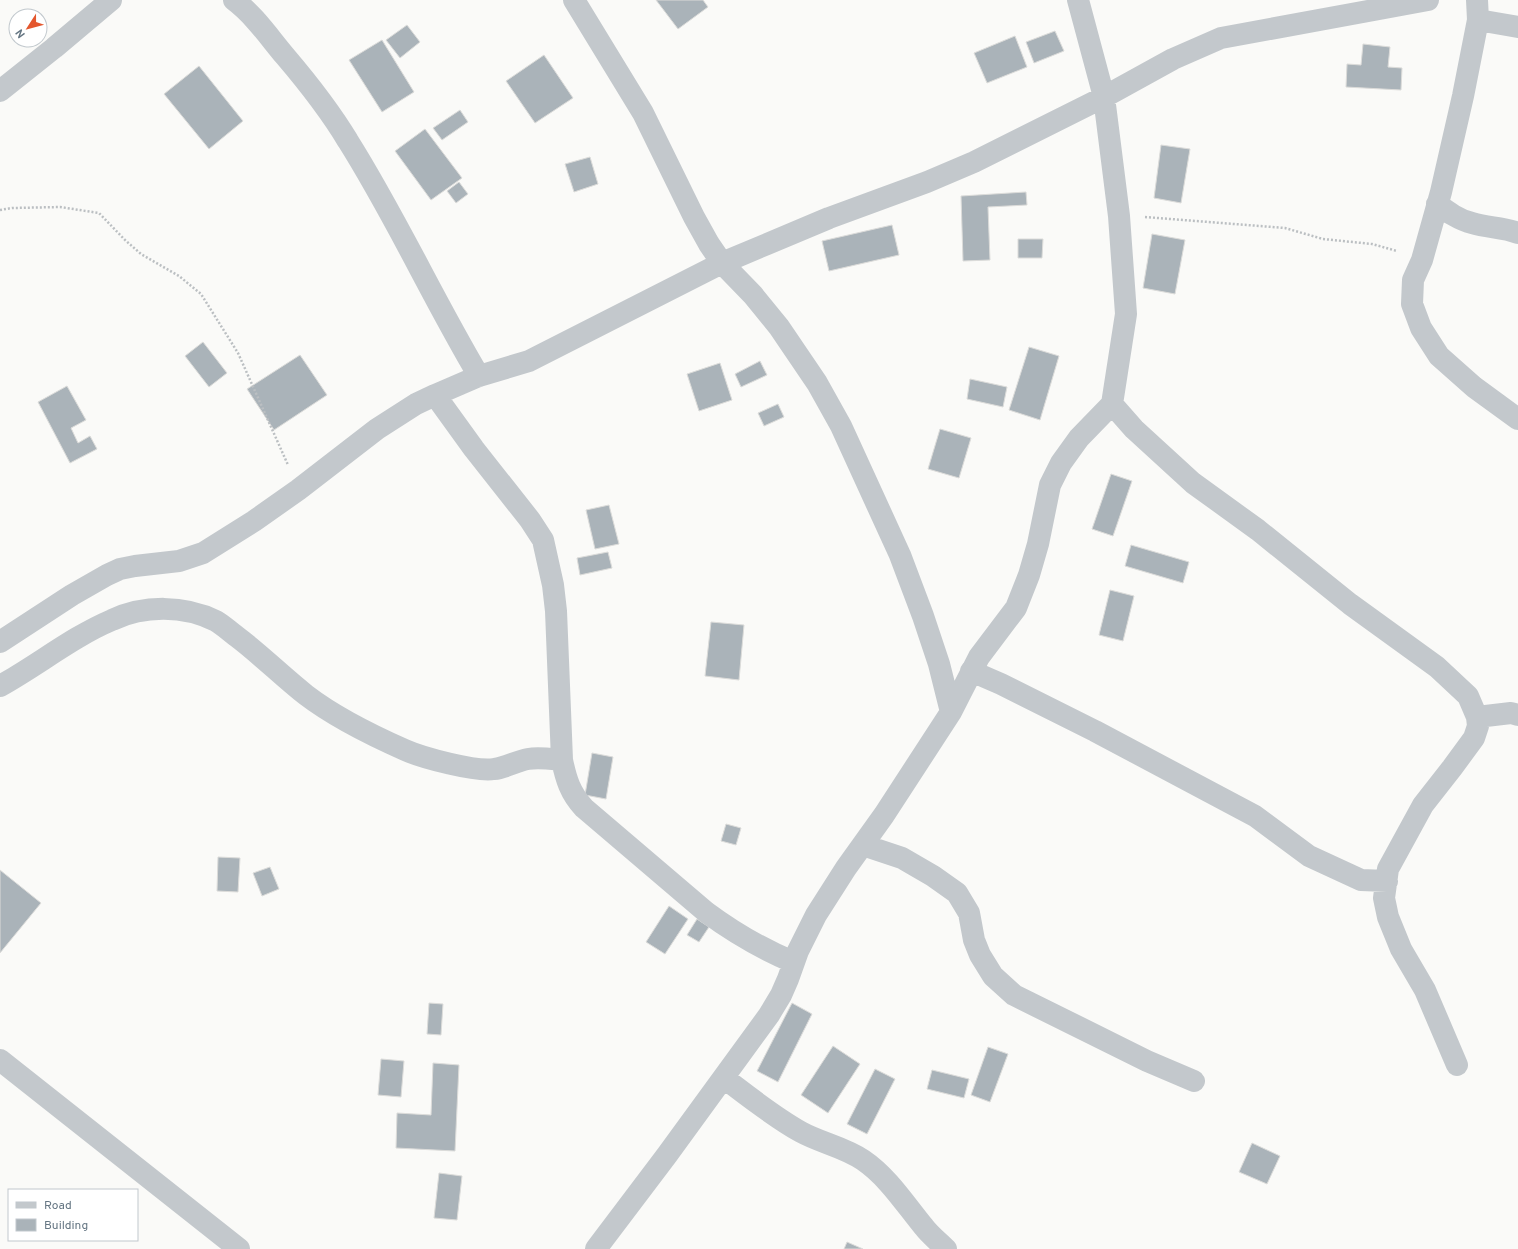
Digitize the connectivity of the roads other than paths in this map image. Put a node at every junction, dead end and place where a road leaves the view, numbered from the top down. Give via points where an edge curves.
1 (111, 0) edge
2 (234, 0) edge
3 (574, 0) edge
4 (1078, 0) edge
5 (1428, 0) edge
6 (1477, 10) edge
7 (1518, 27) edge
8 (0, 91) edge
9 (1104, 97) junction
10 (1437, 204) junction
11 (1518, 233) edge
12 (722, 263) junction
13 (479, 376) junction
14 (435, 394) junction
15 (1112, 404) junction
16 (1518, 419) edge
17 (0, 642) edge
18 (971, 671) junction
19 (0, 686) edge
20 (1516, 710) edge
21 (952, 712) junction
22 (1477, 717) junction
23 (562, 760) junction
24 (863, 845) junction
25 (1387, 881) junction
26 (793, 962) junction
27 (0, 1060) edge
28 (1456, 1065) dead end
29 (724, 1078) junction
30 (1194, 1081) dead end
31 (239, 1249) edge
32 (596, 1249) edge
33 (946, 1249) edge

1 - 8 street
2 - 13 street via 256,21 304,79 348,141
3 - 12 street via 644,112 694,217
4 - 9 street
5 - 9 street via 1221,38 1172,59
6 - 7 street
6 - 10 street via 1463,96
9 - 12 street via 974,162
9 - 15 street via 1119,216 1126,314
10 - 11 street via 1456,217 1472,223 1506,228
10 - 16 street via 1422,260 1413,280 1412,304 1421,328 1439,356 1474,387
12 - 13 street via 529,361
12 - 21 street via 779,327 842,426 916,596
13 - 14 street
14 - 17 street via 377,429 298,490 204,553 178,561 135,566 107,574
14 - 23 street via 530,520 542,540 556,612
15 - 18 street via 1079,438 1061,463 1050,485 1038,544 1016,608
15 - 22 street via 1156,451 1193,483 1258,530 1350,604 1437,667 1468,696
18 - 21 street
18 - 25 street via 1001,684 1255,816 1309,856 1360,880
19 - 23 street via 112,619 138,611 188,611 216,621 323,707 406,750 481,769 494,769 527,759
20 - 22 street
21 - 24 street
22 - 25 street via 1478,726 1474,738 1423,805 1388,869
23 - 26 street via 571,792 584,808 722,924
24 - 26 street via 816,915
24 - 30 street via 902,858 957,893 969,913 974,940 980,955 993,976 1014,994 1146,1061
25 - 28 street via 1384,898 1388,917 1401,949 1425,990
26 - 29 street via 784,990
27 - 31 street
29 - 32 street
29 - 33 street via 770,1113 803,1133 837,1146 863,1160 885,1179 925,1228

